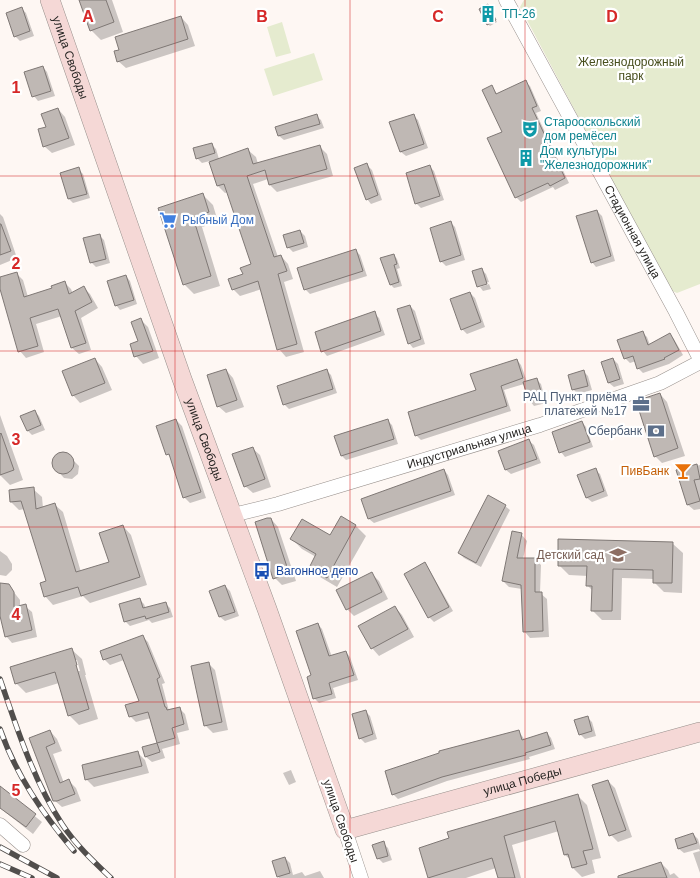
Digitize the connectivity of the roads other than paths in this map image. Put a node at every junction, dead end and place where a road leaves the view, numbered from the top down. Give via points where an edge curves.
1 (50, 0) edge
2 (506, 0) edge
3 (700, 360) edge
4 (232, 514) junction
5 (700, 732) edge
6 (0, 825) edge
7 (346, 830) junction
8 (23, 845) dead end
9 (362, 878) edge

1 - 4 street, улица Свободы
2 - 3 street, Стадионная улица
3 - 4 street, Индустриальная улица via 660,383 540,425 278,504
4 - 7 street, улица Свободы
5 - 7 street, улица Победы
6 - 8 street
7 - 9 street, улица Свободы

